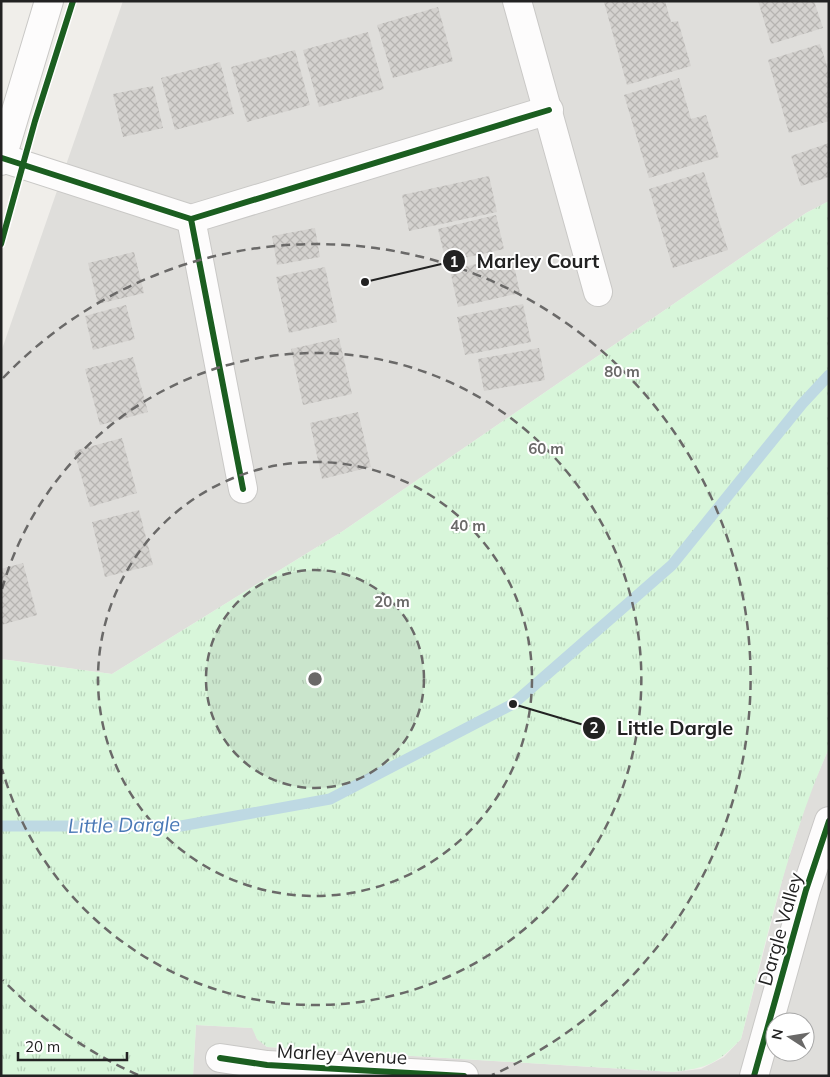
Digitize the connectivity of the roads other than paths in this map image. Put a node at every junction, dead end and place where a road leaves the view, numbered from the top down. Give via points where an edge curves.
1 (49, 1) edge
2 (517, 1) edge
3 (549, 110) junction
4 (2, 159) edge
5 (191, 219) junction
6 (598, 292) dead end
7 (243, 489) dead end
8 (829, 821) edge
9 (220, 1058) dead end
10 (464, 1076) edge
11 (754, 1076) edge

1 - 4 street
2 - 3 street
3 - 5 street
3 - 6 street
4 - 5 street
5 - 7 street
8 - 11 street, Dargle Valley via 806,890
9 - 10 street, Marley Avenue via 267,1065

